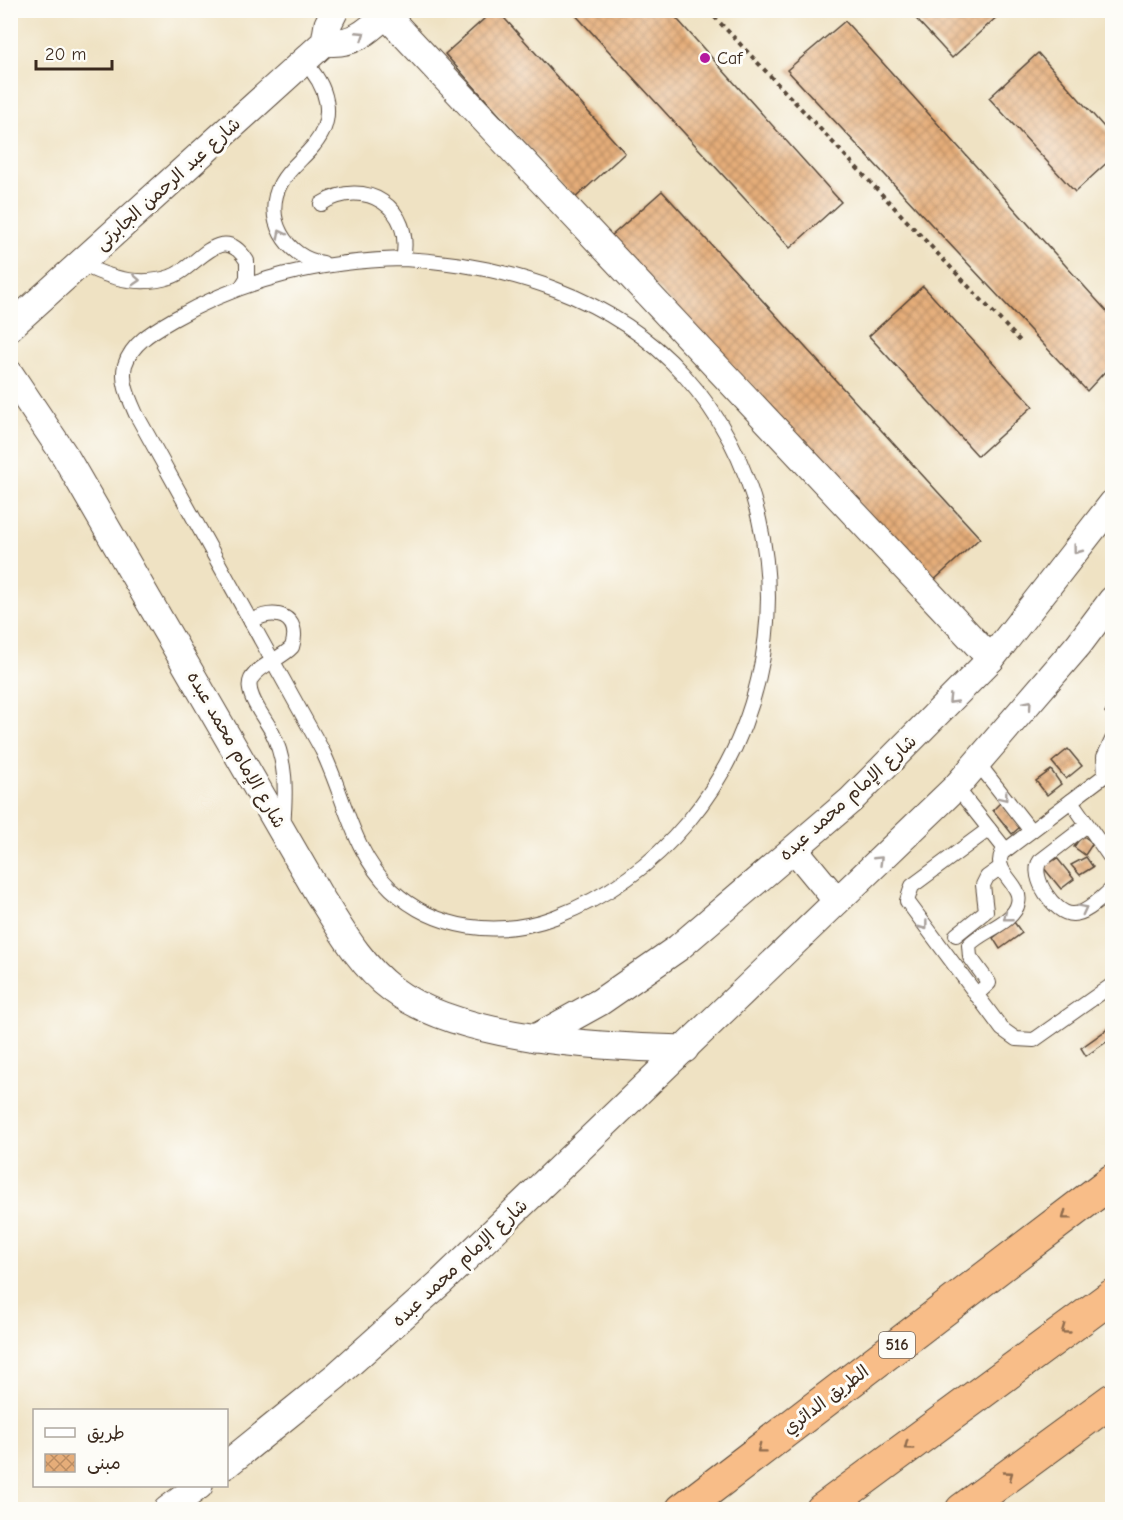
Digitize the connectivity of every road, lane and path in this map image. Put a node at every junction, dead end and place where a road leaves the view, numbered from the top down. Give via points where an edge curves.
1 (335, 10) edge
2 (708, 10) edge
3 (388, 13) edge
4 (325, 42) junction
5 (303, 62) junction
6 (321, 204) dead end
7 (403, 259) junction
8 (80, 263) junction
9 (328, 264) junction
10 (242, 286) junction
11 (10, 327) edge
12 (1022, 343) dead end
13 (10, 374) edge
14 (1113, 504) edge
15 (1113, 600) edge
16 (251, 622) junction
17 (991, 658) junction
18 (273, 662) junction
19 (1113, 740) edge
20 (977, 762) junction
21 (1109, 773) edge
22 (956, 787) junction
23 (1071, 801) junction
24 (1087, 825) junction
25 (989, 829) junction
26 (283, 831) junction
27 (1031, 831) junction
28 (1005, 849) junction
29 (795, 850) junction
30 (1113, 860) edge
31 (1001, 867) junction
32 (1113, 889) edge
33 (837, 901) junction
34 (956, 935) dead end
35 (1113, 985) edge
36 (976, 995) junction
37 (535, 1038) junction
38 (685, 1049) junction
39 (1113, 1181) edge
40 (1113, 1296) edge
41 (1113, 1400) edge
42 (228, 1463) edge
43 (197, 1487) edge
44 (167, 1509) edge
45 (682, 1509) edge
46 (822, 1509) edge
47 (962, 1509) edge

1 - 4 street
2 - 12 path
4 -> 3 street via 354,40
3 - 17 street
4 - 5 street, شارع عبد الرحمن الجابرتى
5 - 8 street, شارع عبد الرحمن الجابرتى
9 -> 5 lane via 294,251 275,221 279,185 314,145 326,123 323,87
6 - 7 lane via 351,193 382,201 402,227
7 - 9 lane
7 - 18 lane via 501,272 588,302 655,347 703,398 725,432 746,477 764,545 767,626 750,713 724,770 707,796 644,865 593,900 536,924 492,930 470,928 429,914 392,890 377,873 354,836 322,750
8 -> 10 lane via 119,279 159,280 176,275 210,248 227,245 236,248 247,261
8 - 11 street, شارع عبد الرحمن الجابرتى
9 - 10 lane
10 - 16 lane via 146,337 130,355 124,378 136,414
13 - 26 street, شارع الإمام محمد عبده via 60,446
14 -> 17 street, شارع الإمام محمد عبده
20 -> 15 street, شارع الإمام محمد عبده
16 - 18 lane
16 - 18 lane via 272,613 287,618 291,625 292,647
17 -> 29 street, شارع الإمام محمد عبده via 851,800
18 - 26 lane via 255,674 249,688 283,762
19 - 21 lane via 1104,757
20 - 22 street, شارع الإمام محمد عبده
20 -> 27 lane
21 - 23 lane
22 - 25 lane
33 -> 22 street, شارع الإمام محمد عبده
23 - 24 lane
23 - 27 lane
24 - 30 lane
24 -> 32 lane via 1040,861 1037,879 1058,908 1072,914 1082,912
25 - 28 lane
25 -> 36 lane via 912,886 908,896 909,906
26 - 37 street, شارع الإمام محمد عبده via 340,929 363,961 392,989 424,1008
27 - 28 lane
28 - 31 lane
29 - 33 street
29 - 37 street, شارع الإمام محمد عبده via 650,969
31 - 34 lane via 983,885 987,904 984,914
31 -> 36 lane via 1017,891 1018,903 1013,913 969,945 970,957 989,983
33 - 38 street, شارع الإمام محمد عبده
35 - 36 lane via 1034,1040 1016,1039 996,1022
37 - 38 street, شارع الإمام محمد عبده
38 - 42 street, شارع الإمام محمد عبده via 389,1330
39 -> 45 highway, الطريق الدائري / 516
40 -> 46 highway
47 -> 41 highway
43 - 44 street

